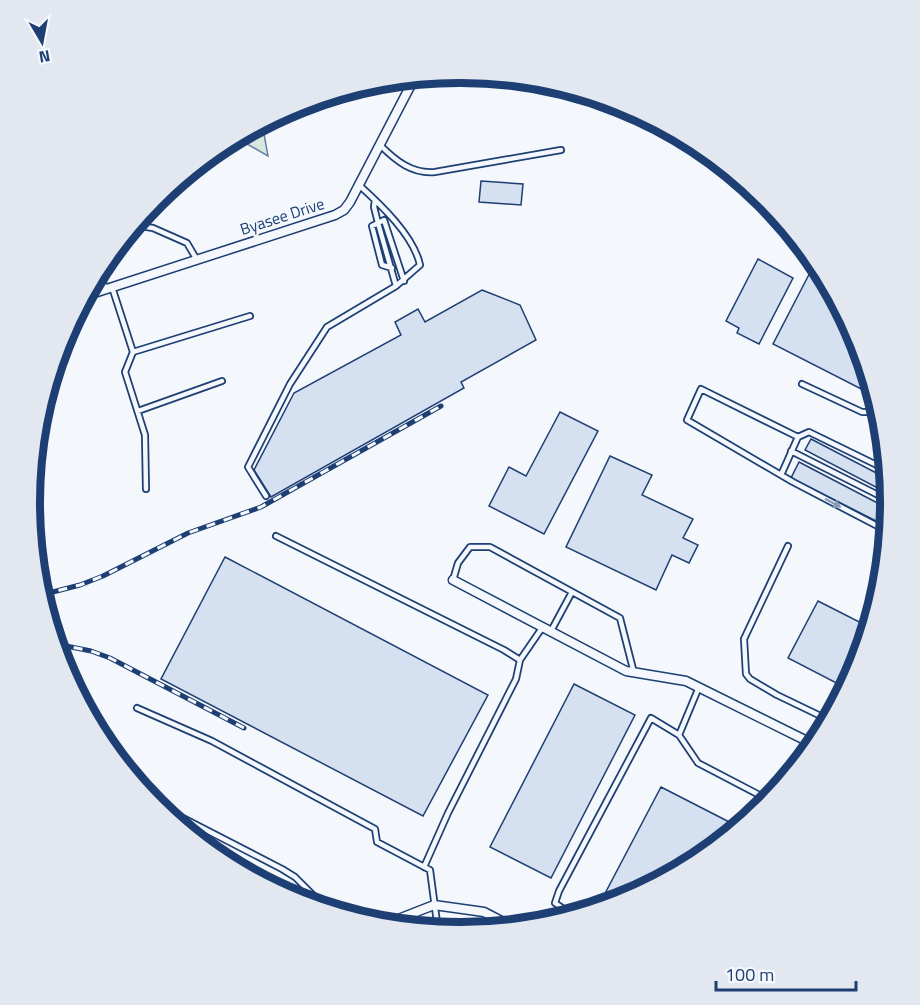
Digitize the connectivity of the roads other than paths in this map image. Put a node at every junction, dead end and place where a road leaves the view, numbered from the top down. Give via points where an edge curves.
1 (410, 86) edge
2 (380, 145) junction
3 (561, 150) dead end
4 (359, 185) junction
5 (375, 200) junction
6 (378, 223) junction
7 (144, 227) edge
8 (196, 260) junction
9 (104, 281) edge
10 (404, 281) junction
11 (396, 286) junction
12 (109, 288) junction
13 (98, 292) edge
14 (250, 316) dead end
15 (133, 352) junction
16 (222, 381) dead end
17 (802, 384) dead end
18 (138, 411) junction
19 (869, 412) edge
20 (798, 437) junction
21 (791, 451) junction
22 (878, 466) edge
23 (781, 475) junction
24 (146, 489) dead end
25 (266, 496) dead end
26 (880, 496) edge
27 (879, 527) edge
28 (276, 536) dead end
29 (789, 546) dead end
30 (453, 580) joint
31 (572, 592) junction
32 (547, 629) junction
33 (520, 660) junction
34 (634, 672) junction
35 (699, 687) junction
36 (137, 708) dead end
37 (821, 716) edge
38 (679, 735) junction
39 (806, 741) edge
40 (760, 795) edge
41 (183, 818) edge
42 (424, 867) junction
43 (314, 896) edge
44 (434, 905) junction
45 (563, 909) edge
46 (402, 918) edge
47 (499, 920) edge
48 (438, 921) edge

1 - 2 street, Byasee Drive
2 - 3 lane via 396,161 422,173
2 - 4 street, Byasee Drive
4 - 5 lane
4 - 8 street, Byasee Drive via 344,210 335,215
5 - 6 lane
5 - 10 lane via 417,252 420,265
6 - 10 lane via 384,220
6 - 11 lane
7 - 8 lane via 187,243
8 - 12 street, Byasee Drive
9 - 12 lane
10 - 11 lane
11 - 25 lane via 327,327 290,384 248,467
12 - 13 street, Byasee Drive
12 - 15 lane
14 - 15 lane
15 - 18 lane via 125,372
16 - 18 lane
17 - 19 lane
18 - 24 lane via 146,435
20 - 21 lane
20 - 22 lane via 809,432
20 - 23 lane via 701,389 687,420
21 - 23 lane
21 - 26 lane
23 -> 27 lane
28 - 33 lane
29 - 37 lane via 744,639 746,674 777,695
30 - 31 lane via 458,563 470,547 490,547
30 - 32 street
31 - 32 lane
31 - 34 lane via 620,618
32 - 33 lane
32 - 34 street
33 - 42 lane via 516,679
34 - 35 street via 674,678
35 - 38 lane
35 - 39 street
36 - 42 lane via 212,741 315,795 375,829 377,842
38 - 40 lane via 698,763
38 - 45 lane via 651,718 560,891 555,903
41 - 43 lane via 282,869
42 - 44 lane via 430,870
44 - 46 street
44 - 47 street via 484,912
44 - 48 lane

